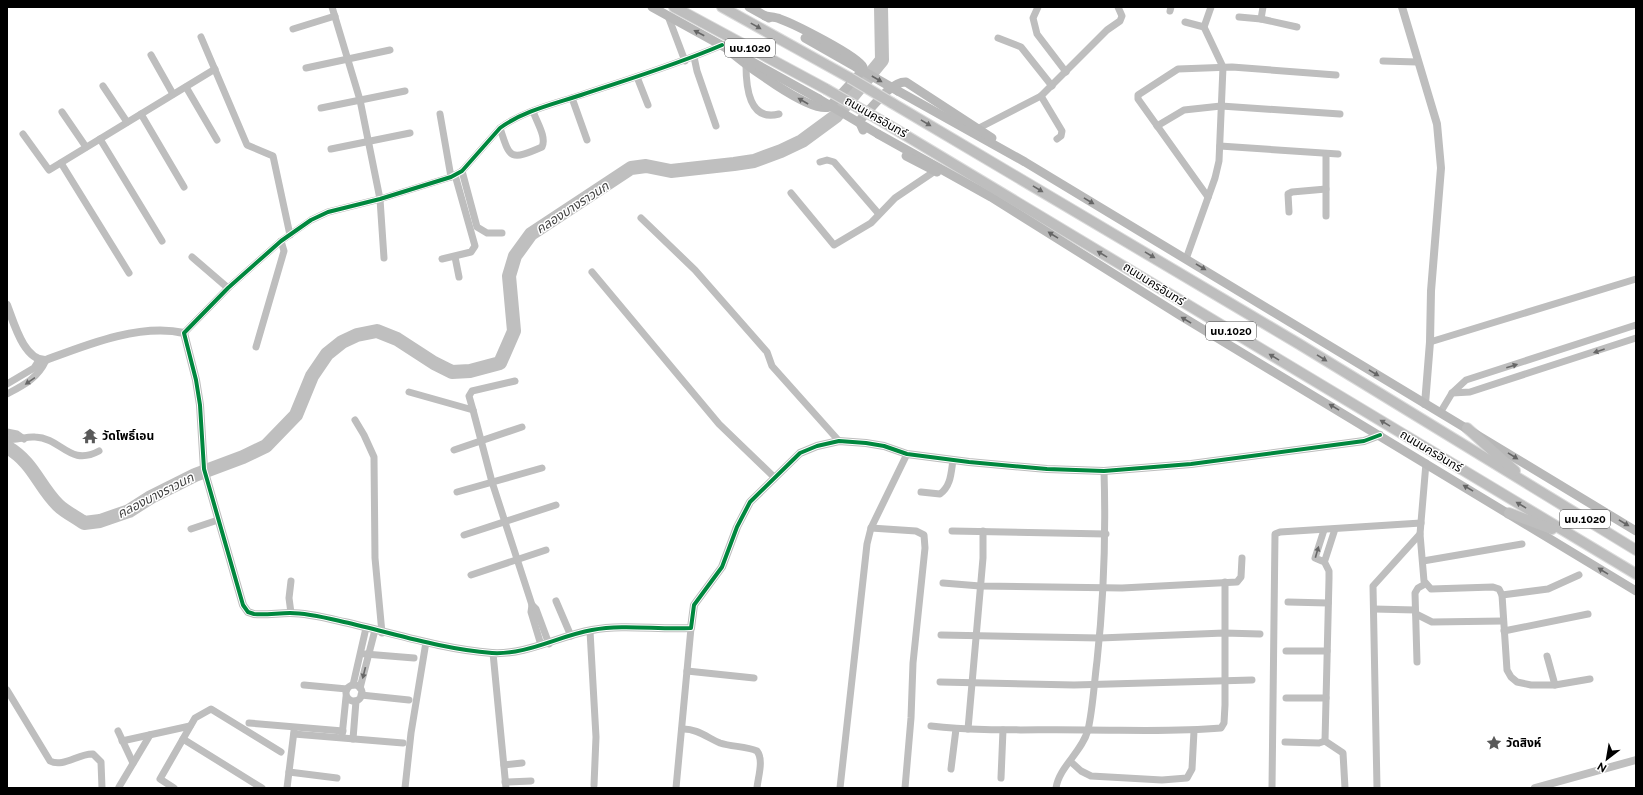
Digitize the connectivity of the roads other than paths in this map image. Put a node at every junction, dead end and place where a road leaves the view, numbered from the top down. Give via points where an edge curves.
1 (332, 7) edge
2 (652, 7) edge
3 (722, 7) edge
4 (1038, 7) edge
5 (1118, 7) edge
6 (1210, 7) edge
7 (1264, 7) edge
8 (1402, 7) edge
9 (755, 8) edge
10 (671, 11) edge
11 (335, 16) junction
12 (765, 16) junction
13 (1239, 17) dead end
14 (1262, 19) junction
15 (1185, 22) dead end
16 (1204, 27) junction
17 (1297, 27) dead end
18 (293, 29) dead end
19 (201, 37) dead end
20 (998, 38) dead end
21 (723, 46) junction
22 (390, 50) dead end
23 (151, 54) dead end
24 (694, 57) junction
25 (347, 60) junction
26 (685, 61) junction
27 (1383, 61) dead end
28 (1417, 62) junction
29 (746, 65) junction
30 (1222, 67) junction
31 (306, 68) dead end
32 (215, 69) junction
33 (1066, 72) junction
34 (1336, 75) dead end
35 (637, 77) junction
36 (103, 86) dead end
37 (1052, 86) junction
38 (186, 87) junction
39 (405, 91) dead end
40 (173, 94) junction
41 (1041, 96) junction
42 (572, 98) junction
43 (360, 100) junction
44 (648, 105) dead end
45 (1220, 106) junction
46 (321, 108) dead end
47 (533, 111) junction
48 (62, 112) dead end
49 (141, 114) junction
50 (440, 114) dead end
51 (779, 114) dead end
52 (1340, 114) dead end
53 (127, 122) junction
54 (716, 126) dead end
55 (1157, 126) junction
56 (500, 128) junction
57 (979, 128) junction
58 (410, 133) dead end
59 (23, 134) dead end
60 (100, 139) junction
61 (1057, 139) dead end
62 (217, 140) dead end
63 (587, 140) dead end
64 (368, 141) junction
65 (1220, 146) junction
66 (86, 147) junction
67 (331, 149) dead end
68 (1326, 154) junction
69 (1338, 154) dead end
70 (820, 162) dead end
71 (1025, 162) junction
72 (61, 163) junction
73 (462, 170) junction
74 (935, 171) junction
75 (453, 176) junction
76 (184, 187) dead end
77 (1326, 189) junction
78 (791, 193) dead end
79 (992, 197) junction
80 (1208, 197) junction
81 (380, 199) junction
82 (1289, 212) dead end
83 (878, 213) junction
84 (1326, 216) dead end
85 (641, 218) dead end
86 (502, 233) dead end
87 (290, 235) junction
88 (162, 241) dead end
89 (281, 241) junction
90 (192, 257) dead end
91 (455, 257) junction
92 (384, 258) dead end
93 (442, 259) dead end
94 (1186, 259) junction
95 (592, 272) dead end
96 (129, 273) dead end
97 (459, 277) dead end
98 (1636, 278) edge
99 (228, 288) junction
100 (7, 305) edge
101 (9, 316) edge
102 (1634, 326) edge
103 (184, 333) junction
104 (1636, 338) edge
105 (1430, 342) junction
106 (256, 347) dead end
107 (42, 360) junction
108 (1526, 362) junction
109 (1488, 373) junction
110 (1530, 374) junction
111 (515, 382) dead end
112 (7, 384) edge
113 (1492, 385) junction
114 (409, 392) dead end
115 (1452, 393) junction
116 (7, 394) edge
117 (1424, 404) junction
118 (473, 410) junction
119 (1440, 413) junction
120 (355, 420) dead end
121 (522, 427) dead end
122 (1467, 428) junction
123 (7, 432) edge
124 (1380, 435) junction
125 (7, 439) edge
126 (24, 439) junction
127 (839, 441) junction
128 (481, 442) junction
129 (454, 450) dead end
130 (99, 451) dead end
131 (907, 454) junction
132 (953, 460) junction
133 (1426, 463) junction
134 (542, 468) dead end
135 (1104, 471) junction
136 (774, 478) junction
137 (492, 482) junction
138 (1534, 488) junction
139 (457, 492) dead end
140 (921, 492) dead end
141 (556, 505) dead end
142 (1509, 513) junction
143 (218, 520) junction
144 (505, 522) junction
145 (1421, 523) junction
146 (871, 528) junction
147 (191, 529) dead end
148 (1335, 529) junction
149 (1324, 530) junction
150 (952, 531) dead end
151 (983, 531) junction
152 (1636, 531) edge
153 (464, 534) dead end
154 (1106, 534) junction
155 (1420, 534) junction
156 (1578, 539) junction
157 (1522, 544) dead end
158 (546, 550) dead end
159 (1636, 550) edge
160 (1242, 558) dead end
161 (516, 560) junction
162 (1324, 561) junction
163 (1423, 561) junction
164 (1636, 574) edge
165 (471, 575) dead end
166 (1579, 575) dead end
167 (291, 581) dead end
168 (1225, 582) junction
169 (943, 584) dead end
170 (1425, 584) junction
171 (980, 586) junction
172 (1104, 588) junction
173 (1636, 591) edge
174 (1502, 595) junction
175 (556, 601) dead end
176 (1288, 602) dead end
177 (1328, 603) junction
178 (1374, 609) junction
179 (1416, 612) junction
180 (291, 613) junction
181 (1588, 614) dead end
182 (1503, 621) junction
183 (692, 628) junction
184 (375, 630) junction
185 (590, 631) junction
186 (1504, 631) junction
187 (1224, 634) junction
188 (1260, 634) dead end
189 (941, 635) dead end
190 (571, 636) junction
191 (976, 636) junction
192 (1100, 638) junction
193 (426, 642) junction
194 (545, 645) junction
195 (1286, 650) dead end
196 (1327, 651) junction
197 (360, 653) junction
198 (492, 653) junction
199 (368, 654) junction
200 (1547, 656) dead end
201 (414, 658) dead end
202 (1417, 662) dead end
203 (687, 671) junction
204 (754, 678) dead end
205 (1590, 679) dead end
206 (1252, 680) dead end
207 (940, 682) dead end
208 (1224, 682) junction
209 (972, 683) junction
210 (1094, 684) junction
211 (304, 685) dead end
212 (1555, 685) junction
213 (7, 690) edge
214 (353, 691) junction
215 (1286, 698) dead end
216 (1326, 698) junction
217 (409, 700) dead end
218 (249, 723) dead end
219 (190, 726) junction
220 (931, 726) dead end
221 (682, 729) junction
222 (956, 729) junction
223 (968, 729) junction
224 (1003, 730) junction
225 (1088, 730) junction
226 (1194, 730) junction
227 (118, 731) dead end
228 (294, 731) junction
229 (342, 734) junction
230 (150, 735) junction
231 (183, 739) junction
232 (353, 739) junction
233 (122, 741) junction
234 (1325, 741) junction
235 (1285, 742) dead end
236 (403, 743) dead end
237 (281, 752) dead end
238 (1071, 762) junction
239 (133, 763) junction
240 (522, 763) dead end
241 (504, 765) junction
242 (951, 769) dead end
243 (289, 772) junction
244 (337, 778) dead end
245 (1001, 778) dead end
246 (531, 781) dead end
247 (506, 785) edge
248 (594, 785) dead end
249 (119, 787) dead end
250 (102, 788) edge
251 (174, 788) edge
252 (262, 788) edge
253 (287, 788) edge
254 (405, 788) edge
255 (676, 788) edge
256 (757, 788) edge
257 (840, 788) edge
258 (905, 788) edge
259 (1056, 788) edge
260 (1272, 788) edge
261 (1345, 788) edge
262 (1377, 788) edge

1 - 11 street
2 - 10 main road, ถนนนครอินทร์ / นบ.1020
3 -> 138 main road, ถนนนครอินทร์ / นบ.1020, bridge via 850,78 1299,344
4 - 33 street via 1033,18 1038,34
5 - 33 street via 1122,16 1120,21 1107,30
6 - 16 street
7 - 14 street
8 - 28 street
9 - 12 main road, นบ.1020
21 -> 10 main road, ถนนนครอินทร์ / นบ.1020
10 - 26 street
156 -> 10 main road, ถนนนครอินทร์ / นบ.1020, bridge via 885,123 826,89
11 - 18 street
11 - 25 street
12 -> 29 main road via 780,18 850,54 861,62 862,71 829,107 823,109 806,103
12 -> 71 main road, นบ.1020, bridge
13 - 14 street
14 - 17 street
15 - 16 street
16 - 30 street
19 - 32 street
20 - 37 street via 1021,47
21 - 24 street
21 - 29 main road
21 - 79 main road, ถนนนครอินทร์ / นบ.1020, bridge
22 - 25 street
23 - 40 street
24 - 26 street
24 - 54 street
25 - 31 street
25 - 43 street
26 - 35 street
27 - 28 street
28 - 105 street via 1438,128 1441,168 1431,291
29 - 51 street via 746,80 756,110 763,115
30 - 34 street
30 - 45 street
30 - 55 street via 1178,69 1138,95 1138,99
32 - 38 street
32 - 87 street via 246,145 273,156
33 - 37 street
35 - 42 street
35 - 44 street
36 - 53 street
37 - 41 street
38 - 40 street
38 - 62 street
39 - 43 street
40 - 49 street
41 - 57 street
41 - 61 street via 1062,131 1063,134
42 - 47 street
42 - 63 street
43 - 46 street
43 - 64 street
45 - 52 street
45 - 55 street via 1184,110
45 - 65 street
47 - 56 street
47 - 56 street via 543,138 542,147 517,156 512,155 508,151
48 - 66 street
49 - 53 street
49 - 76 street
50 - 75 street
53 - 60 street
55 - 80 street
56 - 73 street
57 - 71 main road
57 - 74 main road via 906,82 893,86 862,119 861,129
58 - 64 street
59 - 72 street via 49,170
60 - 66 street
60 - 88 street
64 - 67 street
64 - 81 street
65 - 68 street
65 - 80 street via 1215,178
66 - 72 street
68 - 69 street
68 - 77 street
70 - 83 street via 834,162
71 -> 94 main road, นบ.1020
72 - 96 street
73 - 75 street
73 - 86 street via 477,228 487,233
74 - 79 main road
74 - 83 street
75 - 81 street
75 - 91 street via 474,246 471,252
77 - 82 street via 1288,194
77 - 84 street
78 - 83 street via 834,245 871,223
124 -> 79 main road, ถนนนครอินทร์ / นบ.1020 via 1181,316
80 - 94 street
81 - 87 street via 328,212
81 - 92 street
85 - 127 street via 695,270 767,352 772,366
87 - 89 street
89 - 99 street
89 - 106 street via 284,251
90 - 99 street
91 - 93 street
91 - 97 street
94 -> 117 main road, นบ.1020
95 - 136 street via 719,424
98 - 105 street
99 - 103 street
100 - 101 street
101 - 107 street via 31,356
102 - 104 street
102 - 108 street
103 - 107 street via 148,331 132,334 90,344
103 - 143 street via 200,405 204,469
104 -> 110 street
105 - 117 street
107 - 112 street via 34,368
107 -> 116 street via 41,370 34,378
109 -> 108 street
108 - 110 street
109 - 113 street
109 - 115 street via 1466,380
110 - 113 street
111 - 118 street via 472,391 469,396
113 - 115 street via 1470,392
114 - 118 street
115 - 119 street
117 - 119 main road, นบ.1020
118 - 128 street
119 - 122 main road, นบ.1020
120 - 184 street via 374,457
121 - 128 street
122 - 138 main road
122 -> 152 main road, นบ.1020
123 - 126 street
124 - 133 main road, ถนนนครอินทร์ / นบ.1020
124 - 135 street via 1364,441 1222,460
125 - 126 street
126 - 130 street via 35,437 46,440 80,457 90,456
127 - 131 street via 884,446
127 - 136 street via 800,453
128 - 129 street
128 - 137 street
131 - 132 street
131 - 146 street
132 - 135 street via 1047,469
132 - 140 street via 946,490 940,494
142 -> 133 main road, ถนนนครอินทร์ / นบ.1020
133 - 145 street
134 - 137 street
135 - 154 street
136 - 183 street via 746,508 722,567 694,606
137 - 139 street
137 - 144 street
138 - 159 main road, ถนนนครอินทร์ / นบ.1020
141 - 144 street
142 - 156 main road
173 -> 142 main road, ถนนนครอินทร์ / นบ.1020
143 - 147 street
143 - 180 street via 243,605 248,612
144 - 153 street
144 - 161 street
145 - 148 street
145 - 155 street
146 - 257 street via 867,544
146 - 258 street via 924,535
148 - 149 street
148 - 162 street
162 -> 149 street via 1315,558
149 - 260 street via 1278,533 1274,538
150 - 151 street
151 - 154 street
151 - 171 street
154 - 172 street
155 - 163 street
155 - 178 street via 1375,582
156 - 164 main road, ถนนนครอินทร์ / นบ.1020
157 - 163 street
158 - 161 street
160 - 168 street via 1240,580
161 - 165 street
161 - 194 street via 532,605 531,612
162 - 177 street via 1329,572
163 - 170 street
166 - 174 street via 1548,589
167 - 180 street
168 - 172 street
168 - 187 street
169 - 171 street
170 - 174 street via 1431,589 1493,587 1499,589
170 - 179 street via 1416,592
171 - 172 street
171 - 191 street
172 - 192 street
174 - 182 street
175 - 190 street
176 - 177 street
177 - 196 street
178 - 179 street
178 - 262 street
179 - 182 street via 1432,622
179 - 202 street
180 - 184 street
181 - 186 street
182 - 186 street
183 - 185 street via 631,627
183 - 203 street
184 - 193 street
184 - 197 street
184 - 199 street
185 - 190 street
185 - 248 street via 596,737
186 - 212 street via 1507,670 1511,677 1517,682 1532,685
187 - 188 street
187 - 192 street
187 - 208 street
189 - 191 street
190 - 194 street
191 - 192 street
191 - 209 street
192 - 210 street
193 - 198 street
193 - 254 street
194 - 198 street
195 - 196 street
196 - 216 street
197 - 199 street
197 - 214 street
198 - 241 street
199 - 201 street
199 -> 214 street
200 - 212 street
203 - 204 street
203 - 221 street
205 - 212 street
206 - 208 street
207 - 209 street
208 - 210 street
208 - 226 street via 1224,723 1220,728
209 - 210 street
209 - 223 street
210 - 225 street
211 - 214 street
213 - 250 street via 50,761 59,763 81,755 93,754 101,762
214 - 217 street
214 - 229 street
214 - 232 street via 356,701
215 - 216 street
216 - 234 street
218 - 228 street
219 - 230 street
219 - 231 street
219 - 237 street via 195,718 211,709
220 - 222 street
221 - 255 street
221 - 256 street via 700,733 732,747 757,751 760,760
222 - 223 street
222 - 242 street
223 - 224 street
224 - 225 street
224 - 245 street
225 - 226 street
225 - 238 street via 1085,740
226 - 238 street via 1192,769 1187,778 1162,780 1091,776
227 - 233 street
228 - 229 street
228 - 243 street
229 - 232 street
230 - 233 street
230 - 239 street
231 - 251 street via 160,779
231 - 252 street
232 - 236 street
233 - 239 street
234 - 235 street
234 - 261 street via 1342,753
238 - 259 street via 1062,773
239 - 249 street
240 - 241 street
241 - 247 street
243 - 244 street
243 - 253 street
246 - 247 street

